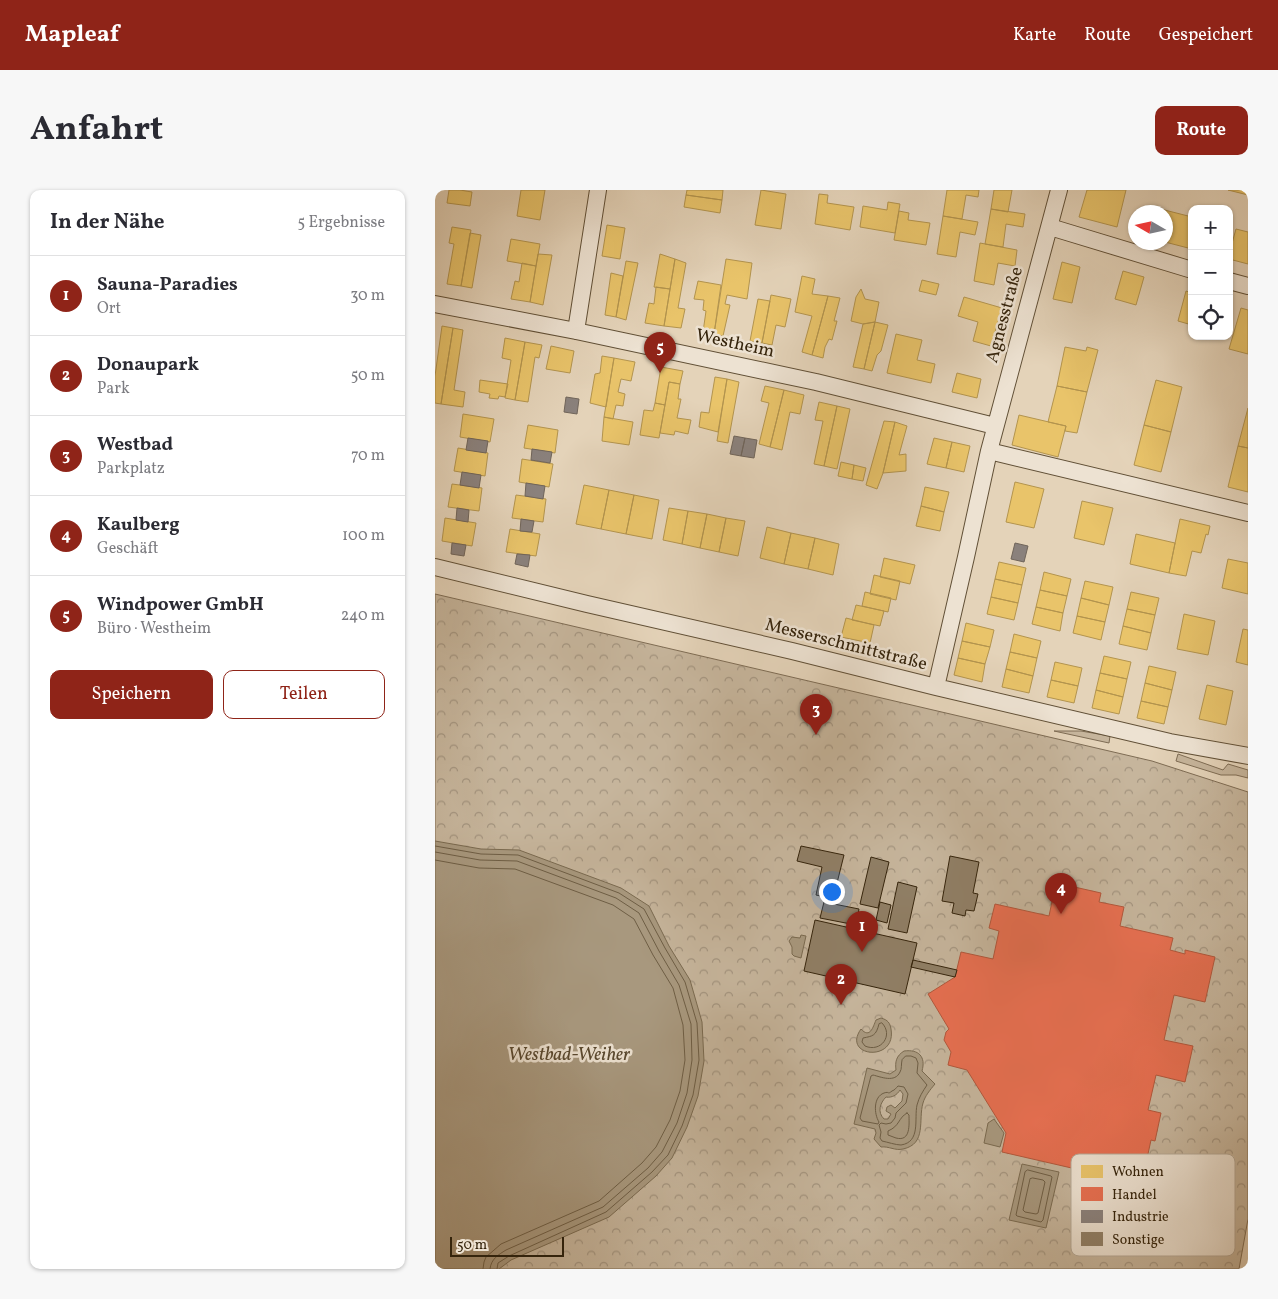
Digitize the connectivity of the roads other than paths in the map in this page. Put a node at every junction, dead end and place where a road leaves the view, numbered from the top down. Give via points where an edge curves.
1 (598, 190) edge
2 (1059, 190) edge
3 (1050, 227) junction
4 (1188, 269) edge
5 (1233, 282) edge
6 (1248, 286) edge
7 (435, 304) edge
8 (576, 331) junction
9 (995, 426) junction
10 (989, 451) junction
11 (1248, 513) edge
12 (435, 567) edge
13 (936, 688) junction
14 (1248, 756) edge

1 - 8 street
2 - 3 street, Agnesstraße
3 - 4 street
3 - 9 street, Agnesstraße
5 - 6 street
7 - 8 street, Westheim
8 - 9 street, Westheim via 816,382
9 - 10 street, Agnesstraße
10 - 11 street
10 - 13 street, Agnesstraße
12 - 13 street, Messerschmittstraße
13 - 14 street, Messerschmittstraße via 1170,742

